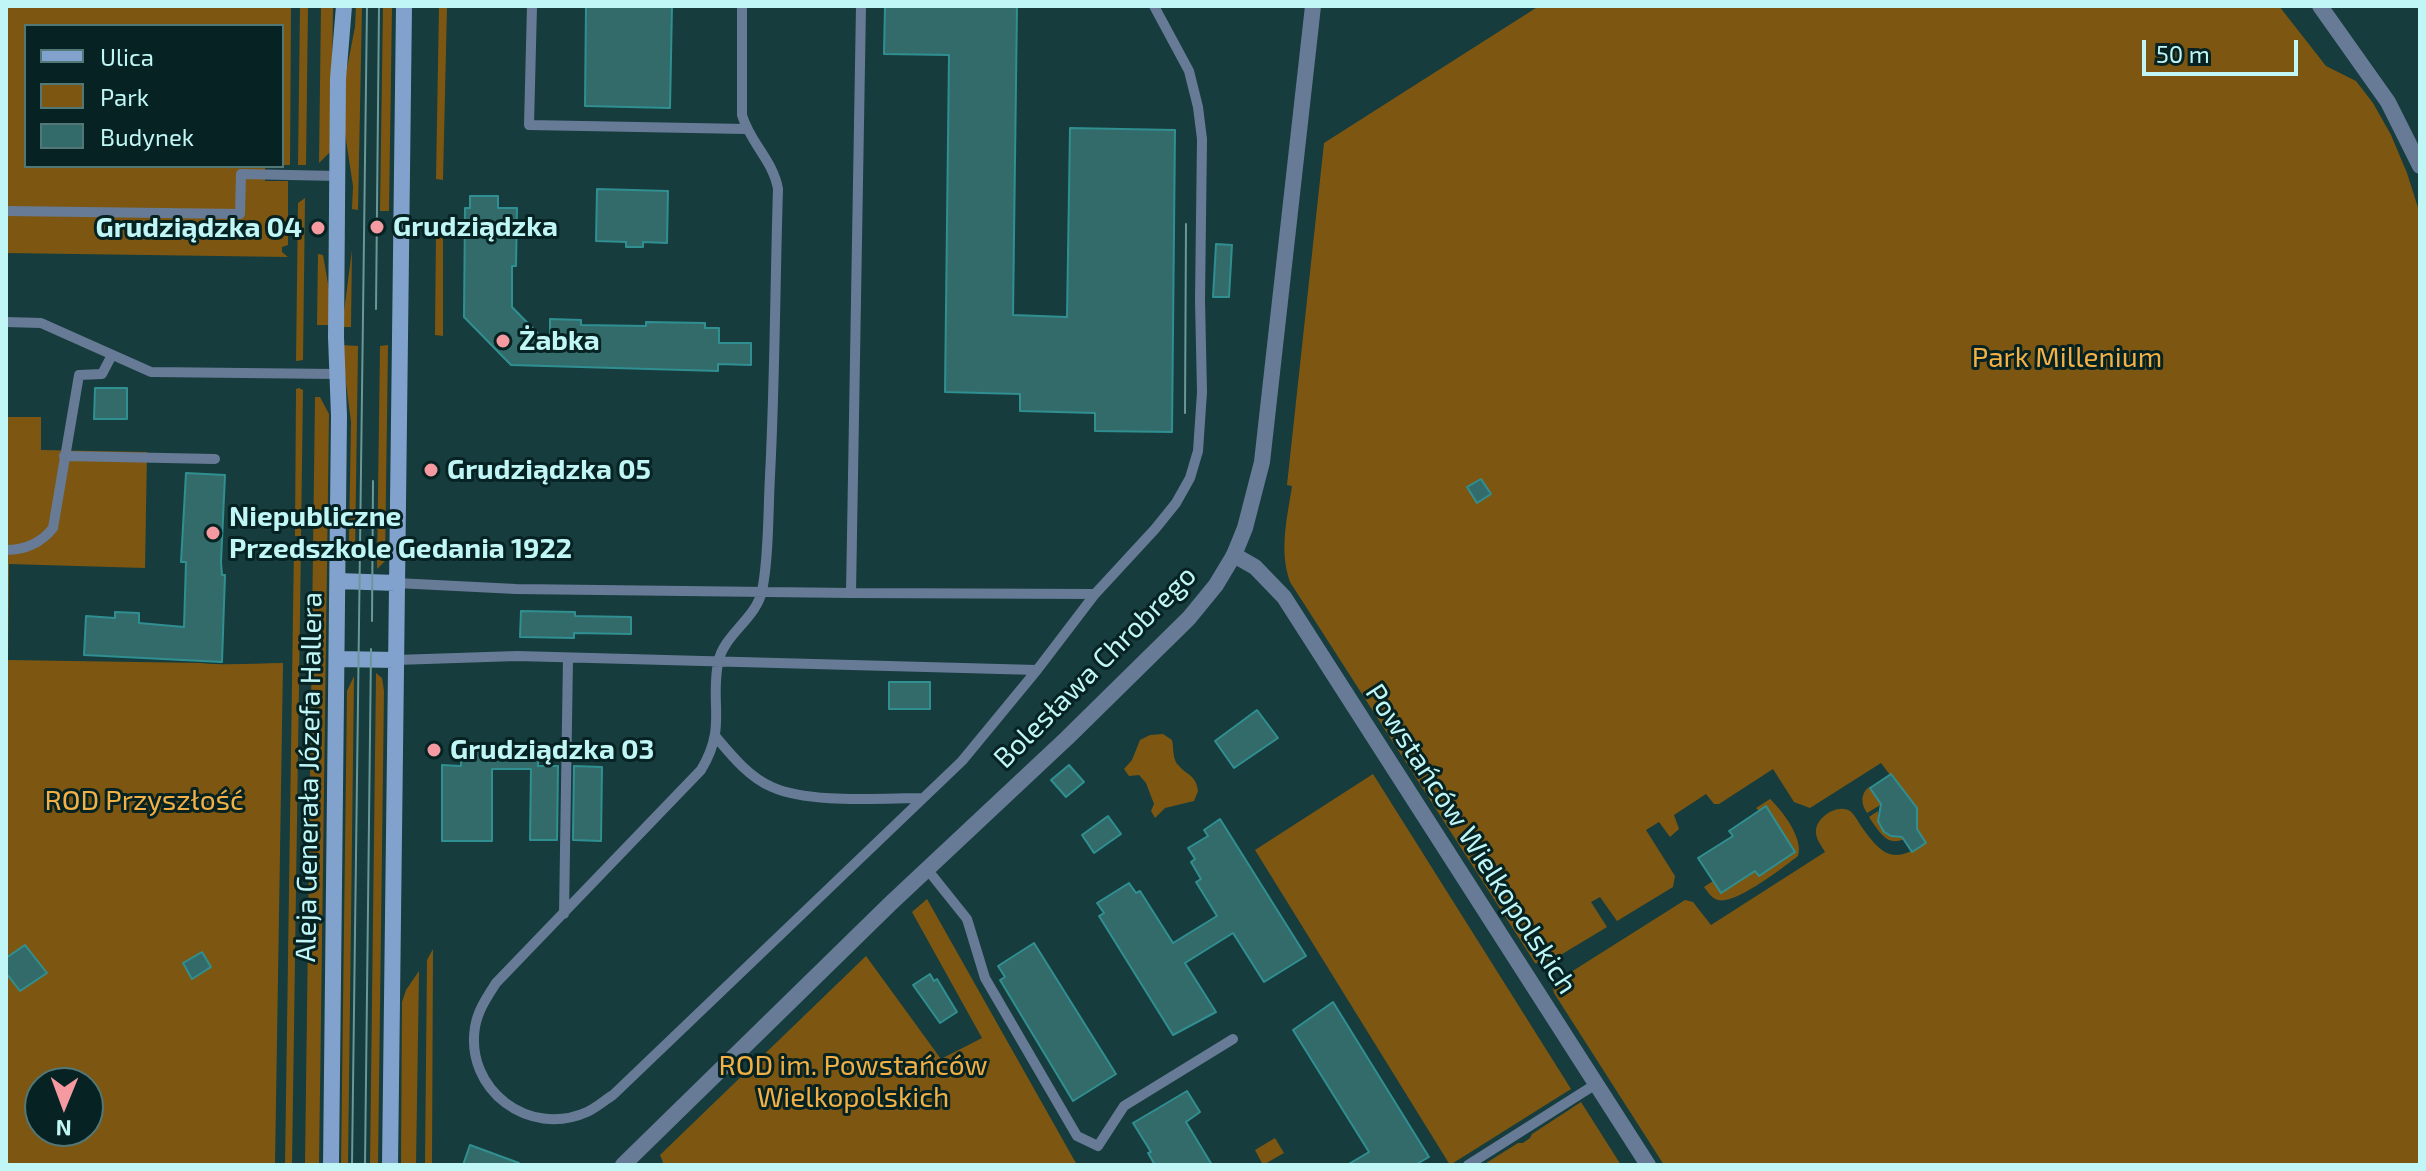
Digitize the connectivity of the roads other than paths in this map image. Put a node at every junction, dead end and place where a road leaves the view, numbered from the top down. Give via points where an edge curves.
1 (344, 6) edge
2 (404, 6) edge
3 (532, 6) edge
4 (742, 6) edge
5 (861, 6) edge
6 (1154, 6) edge
7 (1313, 6) edge
8 (2320, 6) edge
9 (746, 129) junction
10 (2420, 166) edge
11 (338, 176) junction
12 (6, 211) edge
13 (6, 322) edge
14 (112, 355) junction
15 (336, 374) junction
16 (64, 456) junction
17 (215, 459) dead end
18 (6, 550) edge
19 (1234, 555) junction
20 (338, 581) junction
21 (396, 583) junction
22 (851, 593) junction
23 (762, 594) junction
24 (1095, 594) junction
25 (568, 658) junction
26 (337, 659) junction
27 (396, 660) junction
28 (718, 662) junction
29 (1037, 670) junction
30 (716, 737) junction
31 (923, 798) junction
32 (927, 869) junction
33 (564, 914) junction
34 (1233, 1039) dead end
35 (1596, 1084) junction
36 (331, 1165) edge
37 (390, 1165) edge
38 (623, 1165) edge
39 (1468, 1165) edge
40 (1648, 1165) edge

1 - 11 main road, Aleja Generała Józefa Hallera
2 - 21 main road
3 - 9 lane via 529,125
4 - 9 lane
5 - 22 lane
6 - 24 lane via 1189,71 1202,139 1201,424 1190,478 1176,503
7 - 19 street, Bolesława Chrobrego via 1262,462
8 - 10 street via 2388,102
9 - 23 lane via 775,173 778,189
11 - 12 lane via 241,174 240,214
11 - 15 main road, Aleja Generała Józefa Hallera
13 - 14 lane via 41,323
14 - 15 lane via 151,372
14 - 16 lane via 102,374 79,375
15 - 20 main road, Aleja Generała Józefa Hallera
16 - 17 lane
16 - 18 lane via 53,528 41,541
19 - 32 street, Bolesława Chrobrego via 1189,618
19 - 35 street, Powstańców Wielkopolskich via 1255,567 1284,597
20 - 21 main road
20 - 26 main road, Aleja Generała Józefa Hallera
21 - 23 lane
21 - 27 main road
22 - 23 lane
22 - 24 lane
23 - 28 lane
24 - 29 lane
25 - 27 lane
25 - 28 lane
25 - 33 lane
26 - 27 main road
26 - 36 main road, Aleja Generała Józefa Hallera
27 - 37 main road
28 - 29 lane
28 - 30 lane
29 - 31 lane via 962,761
30 - 31 lane via 751,774 772,787 819,796
30 - 33 lane via 688,786
31 - 33 lane via 613,1095 587,1112 559,1119 531,1116 492,1093 479,1072 475,1028 496,983
32 - 34 lane via 967,919 985,978 1077,1136 1098,1146 1124,1106
32 - 38 street, Bolesława Chrobrego
35 - 39 lane
35 - 40 street, Powstańców Wielkopolskich

